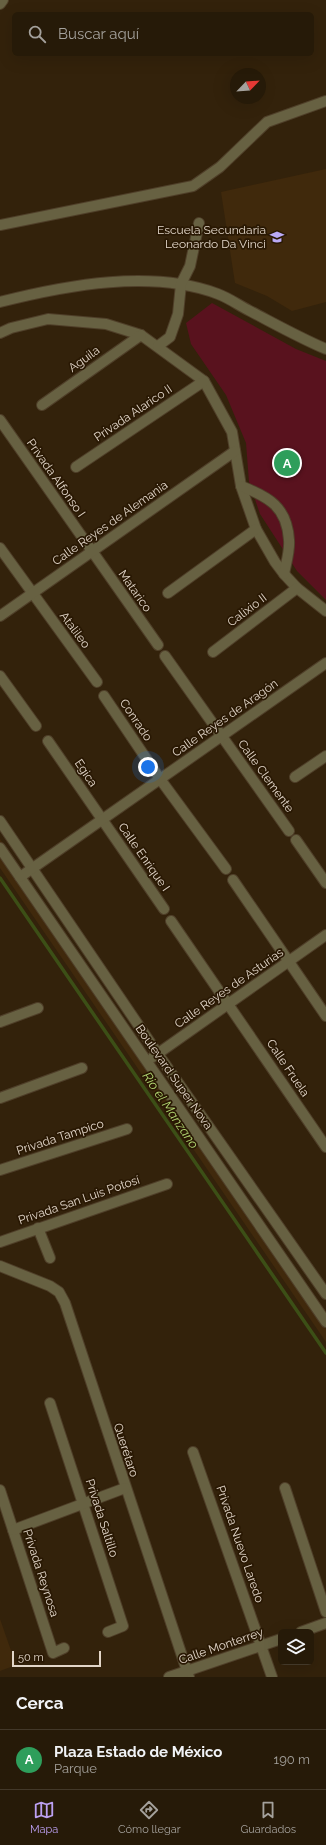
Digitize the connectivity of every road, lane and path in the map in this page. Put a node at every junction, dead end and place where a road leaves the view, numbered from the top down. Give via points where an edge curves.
1 (3, 0) edge
2 (0, 4) edge
3 (326, 101) edge
4 (199, 223) dead end
5 (0, 225) edge
6 (181, 284) junction
7 (0, 302) edge
8 (0, 333) edge
9 (141, 334) junction
10 (158, 346) junction
11 (326, 349) edge
12 (204, 381) junction
13 (42, 405) dead end
14 (0, 420) edge
15 (235, 451) junction
16 (76, 467) dead end
17 (241, 486) junction
18 (256, 529) junction
19 (0, 548) edge
20 (92, 552) junction
21 (284, 574) junction
22 (297, 588) junction
23 (168, 592) dead end
24 (32, 594) junction
25 (326, 611) edge
26 (0, 616) edge
27 (158, 645) dead end
28 (213, 652) dead end
29 (165, 656) dead end
30 (326, 663) edge
31 (0, 676) edge
32 (97, 682) dead end
33 (104, 696) dead end
34 (36, 726) dead end
35 (221, 737) junction
36 (48, 741) dead end
37 (326, 756) edge
38 (295, 777) dead end
39 (160, 779) junction
40 (102, 820) junction
41 (0, 821) edge
42 (289, 831) dead end
43 (296, 840) dead end
44 (1, 850) edge
45 (32, 869) junction
46 (226, 869) dead end
47 (20, 877) junction
48 (233, 880) dead end
49 (326, 884) edge
50 (164, 909) dead end
51 (171, 921) dead end
52 (326, 935) edge
53 (288, 962) junction
54 (229, 1004) junction
55 (38, 1008) dead end
56 (326, 1016) edge
57 (0, 1022) edge
58 (158, 1054) junction
59 (147, 1062) junction
60 (82, 1068) dead end
61 (0, 1098) edge
62 (127, 1129) dead end
63 (326, 1147) edge
64 (0, 1170) edge
65 (167, 1184) dead end
66 (38, 1228) junction
67 (0, 1242) edge
68 (50, 1258) dead end
69 (0, 1266) edge
70 (326, 1294) edge
71 (326, 1322) edge
72 (50, 1403) dead end
73 (193, 1452) dead end
74 (125, 1488) junction
75 (285, 1488) dead end
76 (0, 1490) edge
77 (83, 1504) junction
78 (13, 1530) junction
79 (326, 1612) edge
80 (326, 1623) edge
81 (309, 1629) edge
82 (108, 1632) dead end
83 (278, 1640) edge
84 (261, 1646) junction
85 (64, 1648) dead end
86 (188, 1674) edge
87 (169, 1677) edge
88 (272, 1677) edge

1 - 2 street
3 - 5 street via 267,122 220,167 193,186
4 - 6 street via 190,266
6 - 7 street via 98,283 35,293
6 - 10 street via 178,314 170,338
6 - 11 street via 219,294
8 - 9 street via 48,318 106,324
9 - 10 street
9 - 13 street, Aguila
10 - 12 street
12 - 15 street via 232,432
12 - 16 street, Privada Alarico II
14 - 20 street, Privada Alfonso I
15 - 17 street
15 - 20 street, Calle Reyes de Alemania
17 - 18 street
17 - 21 street via 275,503 285,520 289,541
18 - 21 street
18 - 23 street
19 - 24 street, Atalileo
20 - 24 street, Calle Reyes de Alemania
20 - 27 street, Matarico
21 - 22 street
22 - 25 street
22 - 28 street, Calixio II
24 - 26 street, Calle Reyes de Alemania
24 - 32 street, Atalileo
29 - 35 street, Calle Clemente
30 - 35 street, Calle Reyes de Aragón
31 - 34 street
33 - 39 street, Conrado
35 - 39 street, Calle Reyes de Aragón
35 - 42 street, Calle Clemente
36 - 40 street, Egica
37 - 38 street
39 - 40 street, Calle Reyes de Aragón
39 - 46 street, Conrado
40 - 45 street, Calle Reyes de Aragón
40 - 50 street, Calle Enrique I
41 - 45 street, Boulevard Super Nova
43 - 49 street
44 - 47 street, Boulevard Super Nova
45 - 47 street, Calle Reyes de Aragón
45 - 58 street, Boulevard Super Nova
47 - 59 street, Boulevard Super Nova
48 - 53 street
51 - 54 street, Calle Fruela
52 - 53 street, Calle Reyes de Asturias
53 - 54 street, Calle Reyes de Asturias
53 - 56 street
54 - 58 street, Calle Reyes de Asturias
54 - 63 street, Calle Fruela
55 - 57 street
58 - 59 street, Calle Reyes de Asturias
58 - 70 street, Boulevard Super Nova
59 - 71 street, Boulevard Super Nova
60 - 61 street
62 - 64 street, Privada Tampico
65 - 66 street, Privada San Luis Potosí
66 - 67 street, Privada San Luis Potosí
66 - 68 street
69 - 74 street, Querétaro via 59,1292
72 - 77 street, Privada Saltillo
73 - 84 street, Privada Nuevo Laredo
74 - 77 street
74 - 86 street, Querétaro
75 - 79 street
76 - 78 street, Privada Reynosa
77 - 78 street
77 - 82 street, Privada Saltillo via 124,1626
78 - 85 street, Privada Reynosa via 53,1653
80 - 81 street
83 - 84 street, Calle Monterrey
84 - 86 street, Calle Monterrey
84 - 88 street, Privada Nuevo Laredo
86 - 87 street, Calle Monterrey

